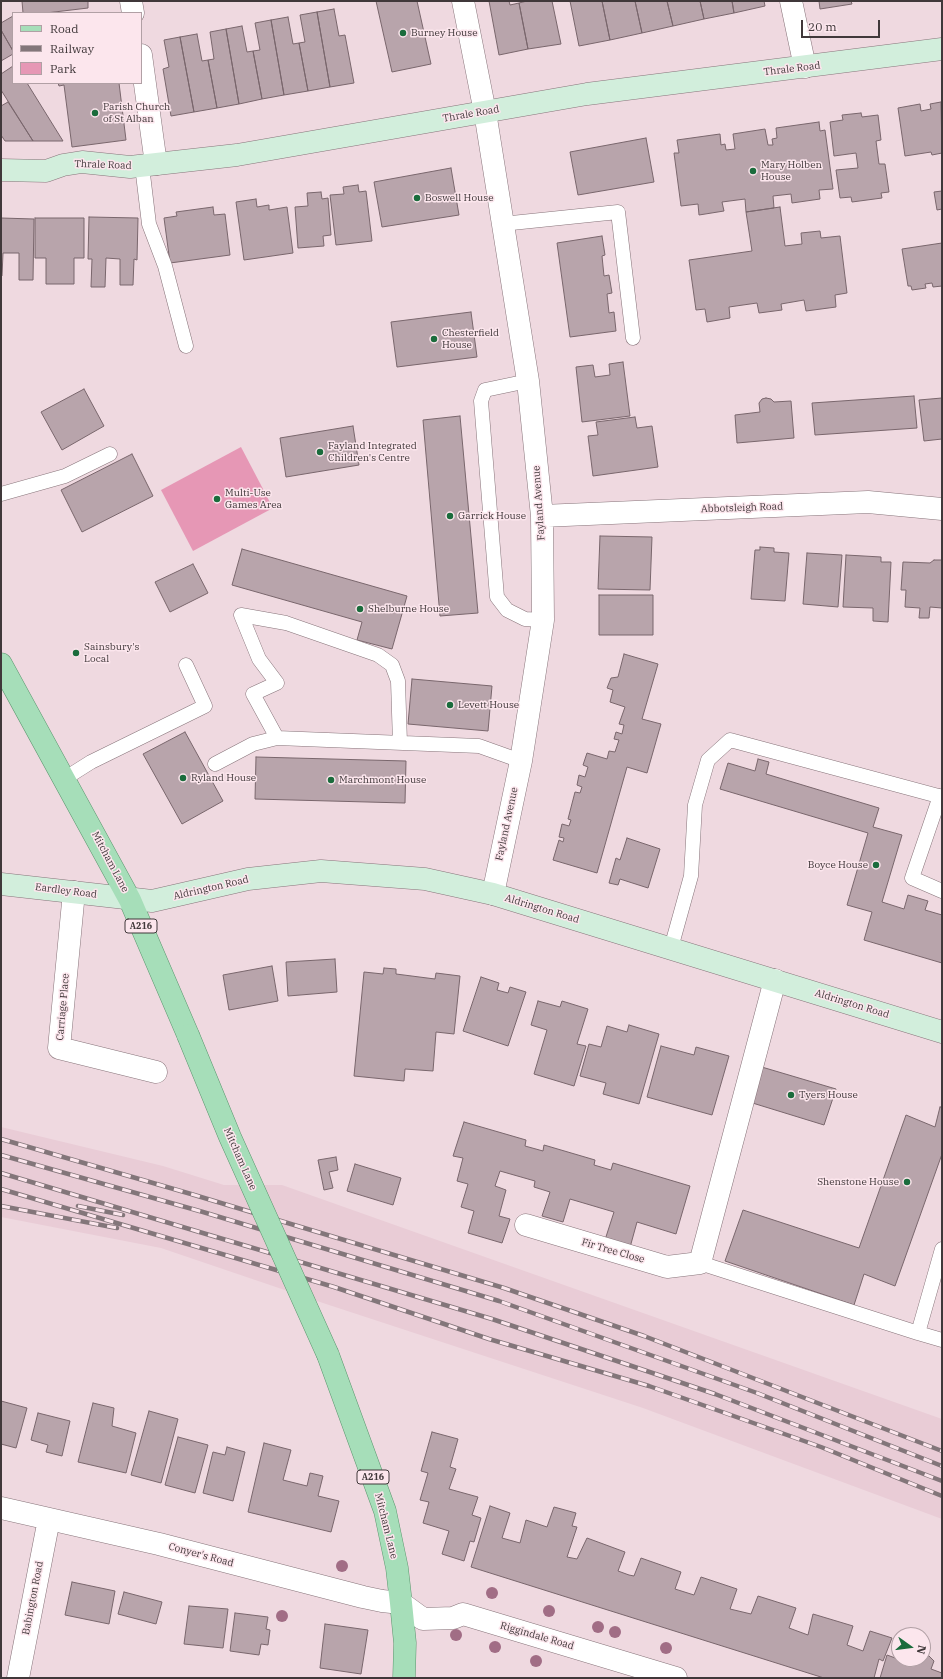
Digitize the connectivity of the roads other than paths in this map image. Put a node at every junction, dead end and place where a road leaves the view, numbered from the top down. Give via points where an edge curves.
1 (131, 1) edge
2 (463, 1) edge
3 (791, 1) edge
4 (134, 12) edge
5 (942, 49) edge
6 (805, 67) junction
7 (142, 69) edge
8 (485, 112) junction
9 (149, 165) junction
10 (1, 170) edge
11 (502, 224) junction
12 (633, 338) dead end
13 (186, 346) dead end
14 (528, 381) junction
15 (110, 454) dead end
16 (1, 494) edge
17 (942, 509) edge
18 (542, 516) junction
19 (543, 620) junction
20 (1, 664) edge
21 (186, 665) dead end
22 (277, 738) junction
23 (400, 743) junction
24 (521, 761) junction
25 (215, 764) dead end
26 (64, 779) junction
27 (941, 796) edge
28 (1, 884) edge
29 (942, 891) edge
30 (74, 892) junction
31 (493, 894) junction
32 (130, 900) junction
33 (672, 948) junction
34 (775, 980) junction
35 (942, 1032) edge
36 (156, 1072) dead end
37 (526, 1225) dead end
38 (942, 1249) edge
39 (700, 1264) junction
40 (918, 1333) junction
41 (942, 1340) edge
42 (1, 1508) edge
43 (49, 1519) junction
44 (401, 1603) junction
45 (18, 1678) edge
46 (404, 1678) edge
47 (676, 1678) edge

1 - 4 street
2 - 8 street, Fayland Avenue
3 - 6 street
5 - 6 street, Thrale Road
6 - 8 street, Thrale Road via 588,94
7 - 9 street
8 - 9 street, Thrale Road via 238,155
8 - 11 street, Fayland Avenue
9 - 10 street, Thrale Road via 130,167 82,162 63,164 46,171
9 - 13 lane via 149,224 165,266
11 - 12 lane via 618,212
11 - 14 street, Fayland Avenue
14 - 18 street, Fayland Avenue
14 - 19 lane via 485,390 481,401 497,597 507,610 525,620
15 - 16 lane via 65,476
17 - 18 street, Abbotsleigh Road via 868,502
18 - 19 street, Fayland Avenue
19 - 24 street, Fayland Avenue
20 - 26 main road, Mitcham Lane / A216
21 - 26 lane via 205,706 91,762
22 - 23 lane
22 - 23 lane via 253,694 278,683 259,659 241,615 286,623 378,655 392,665 398,681
22 - 25 lane via 253,744
23 - 24 lane via 479,746
24 - 31 street, Fayland Avenue
26 - 32 main road, Mitcham Lane / A216
27 - 29 lane via 912,878
27 - 33 lane via 730,740 708,760 696,805 691,876
28 - 30 street, Eardley Road
30 - 32 street, Eardley Road
30 - 36 street, Carriage Place via 59,1048
31 - 32 street, Aldrington Road via 425,879 321,871 248,879 152,901
31 - 33 street, Aldrington Road
32 - 44 main road, Mitcham Lane / A216, bridge via 230,1137 328,1355 385,1511 397,1568
33 - 34 street, Aldrington Road
34 - 35 street, Aldrington Road
34 - 39 street
37 - 39 street, Fir Tree Close via 667,1267
38 - 40 lane
39 - 40 lane
40 - 41 lane
42 - 43 street, Conyer's Road
43 - 44 street, Conyer's Road via 159,1544 363,1597
43 - 45 street, Babington Road
44 - 46 main road, Mitcham Lane / A216 via 405,1643
44 - 47 street, Riggindale Road via 423,1619 453,1618 463,1614

